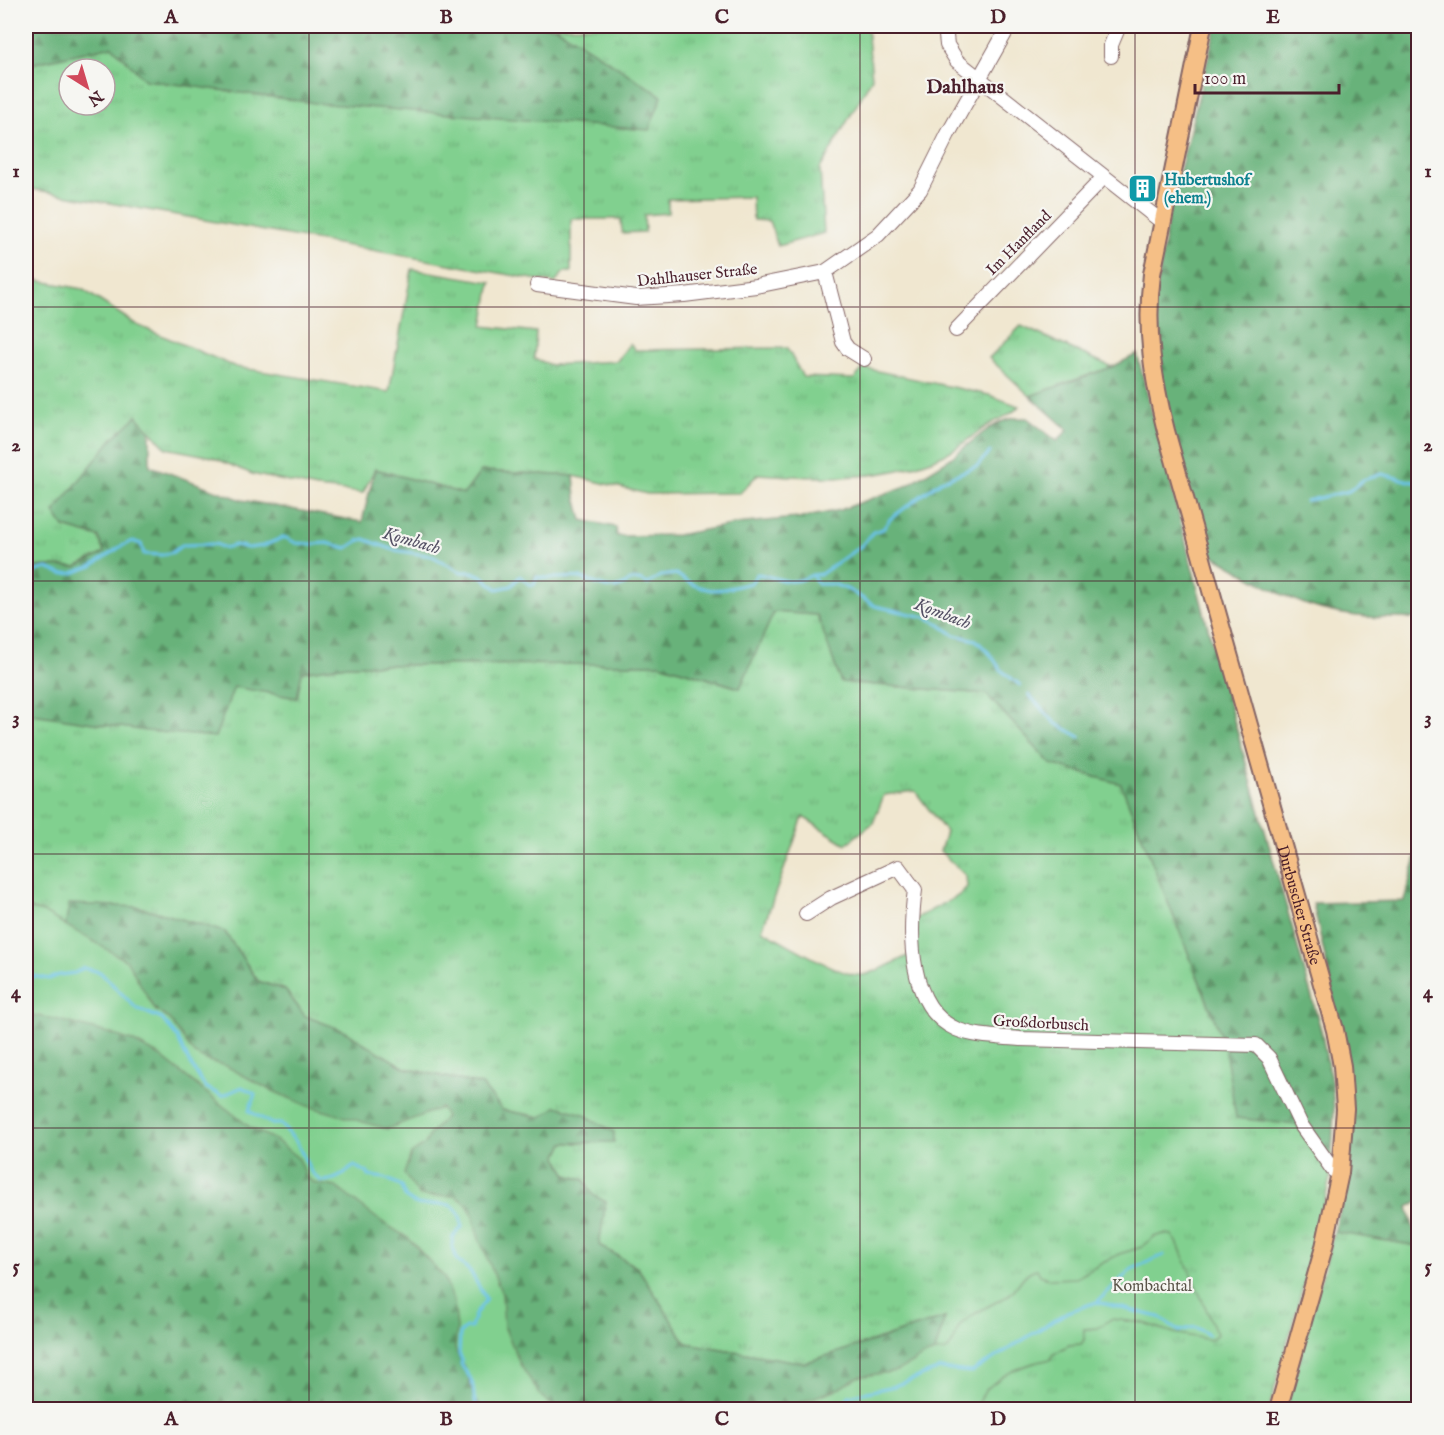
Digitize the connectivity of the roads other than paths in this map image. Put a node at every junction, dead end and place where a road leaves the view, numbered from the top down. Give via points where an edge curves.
1 (945, 26) edge
2 (1009, 26) edge
3 (1119, 26) edge
4 (1203, 26) edge
5 (1111, 56) dead end
6 (979, 78) junction
7 (1104, 177) junction
8 (1162, 222) junction
9 (825, 272) junction
10 (537, 285) dead end
11 (956, 330) dead end
12 (864, 359) dead end
13 (806, 914) dead end
14 (1340, 1173) junction
15 (1278, 1410) edge

1 - 6 street via 947,45 957,61
2 - 6 street, Dahlhauser Straße
3 - 5 street
4 - 8 main road, Durbuscher Straße
6 - 7 street
6 - 9 street, Dahlhauser Straße via 920,190 878,235
7 - 8 street
7 - 11 street, Im Hanfland
8 - 14 main road, Durbuscher Straße via 1148,314 1160,405 1335,1030 1345,1109
9 - 10 street, Dahlhauser Straße via 756,286 636,298
9 - 12 street via 843,342 848,350
13 - 14 street, Großdorbusch via 898,867 915,890 915,971 921,992 932,1010 949,1025 981,1035 1020,1039 1256,1045 1269,1059 1301,1125 1332,1170
14 - 15 main road, Durbuscher Straße via 1324,1247

